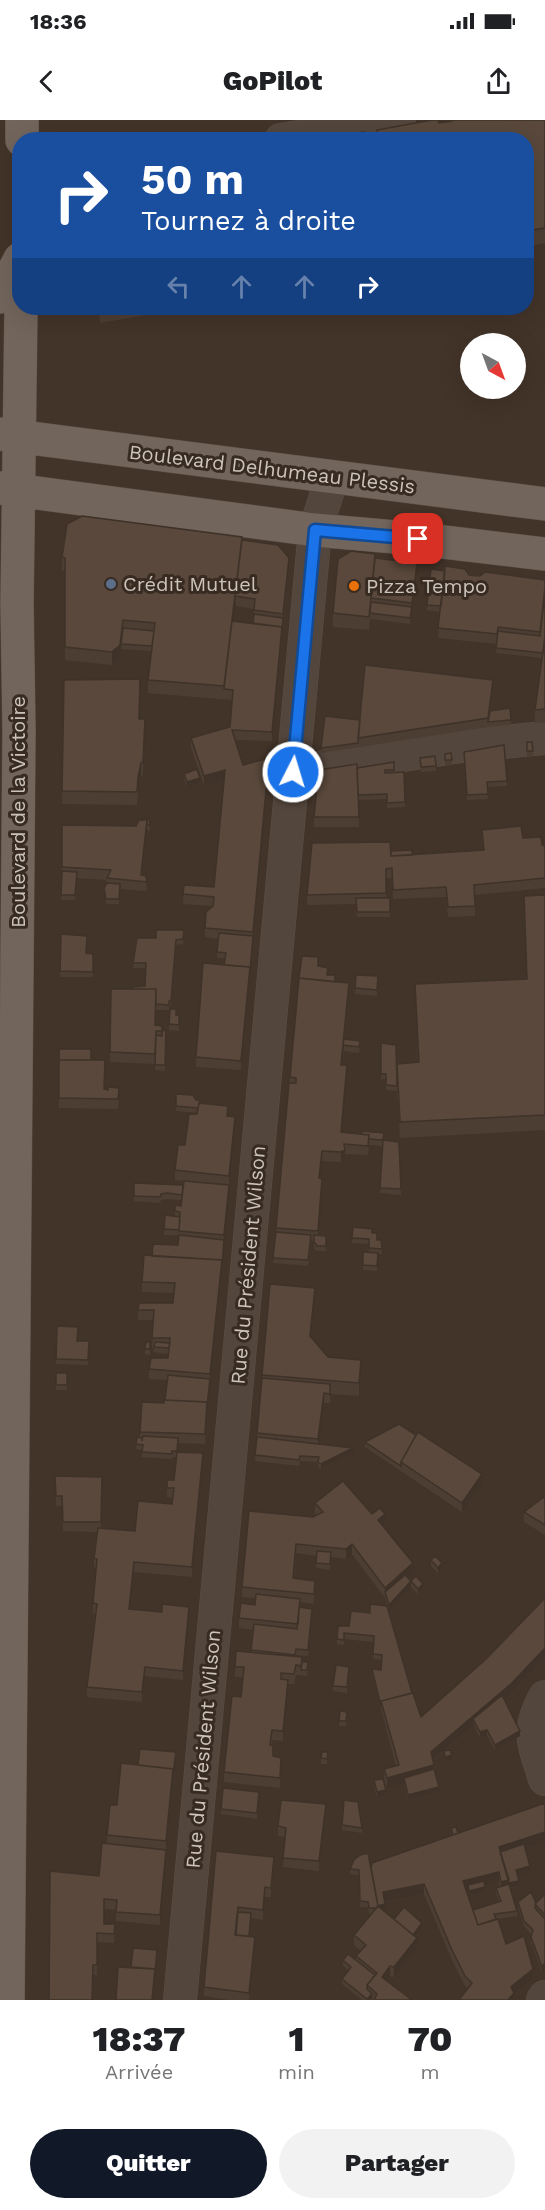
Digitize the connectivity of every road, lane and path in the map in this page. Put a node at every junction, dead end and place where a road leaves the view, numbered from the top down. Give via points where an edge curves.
1 (399, 120) edge
2 (328, 132) edge
3 (12, 274) edge
4 (0, 297) edge
5 (20, 315) edge
6 (10, 436) edge
7 (332, 478) junction
8 (9, 490) edge
9 (545, 504) edge
10 (315, 530) junction
11 (545, 554) edge
12 (10, 730) edge
13 (545, 738) edge
14 (293, 772) junction
15 (5, 1554) edge
16 (545, 1697) edge
17 (545, 1779) edge
18 (8, 2000) edge
19 (180, 2000) edge

1 - 2 street
3 - 4 main road
5 - 6 main road, Boulevard de la Victoire
6 - 7 main road, Boulevard Delhumeau Plessis
6 - 8 main road, Boulevard de la Victoire
7 - 9 main road, Boulevard Delhumeau Plessis
7 - 10 street, Rue du Président Wilson
8 - 10 main road
8 - 12 main road, Boulevard de la Victoire
10 - 11 main road
10 - 14 street, Rue du Président Wilson
12 - 15 main road, Boulevard de la Victoire
13 - 14 street via 461,746
14 - 19 street, Rue du Président Wilson
15 - 18 main road, Boulevard de la Victoire
16 - 17 street via 534,1718 533,1737

